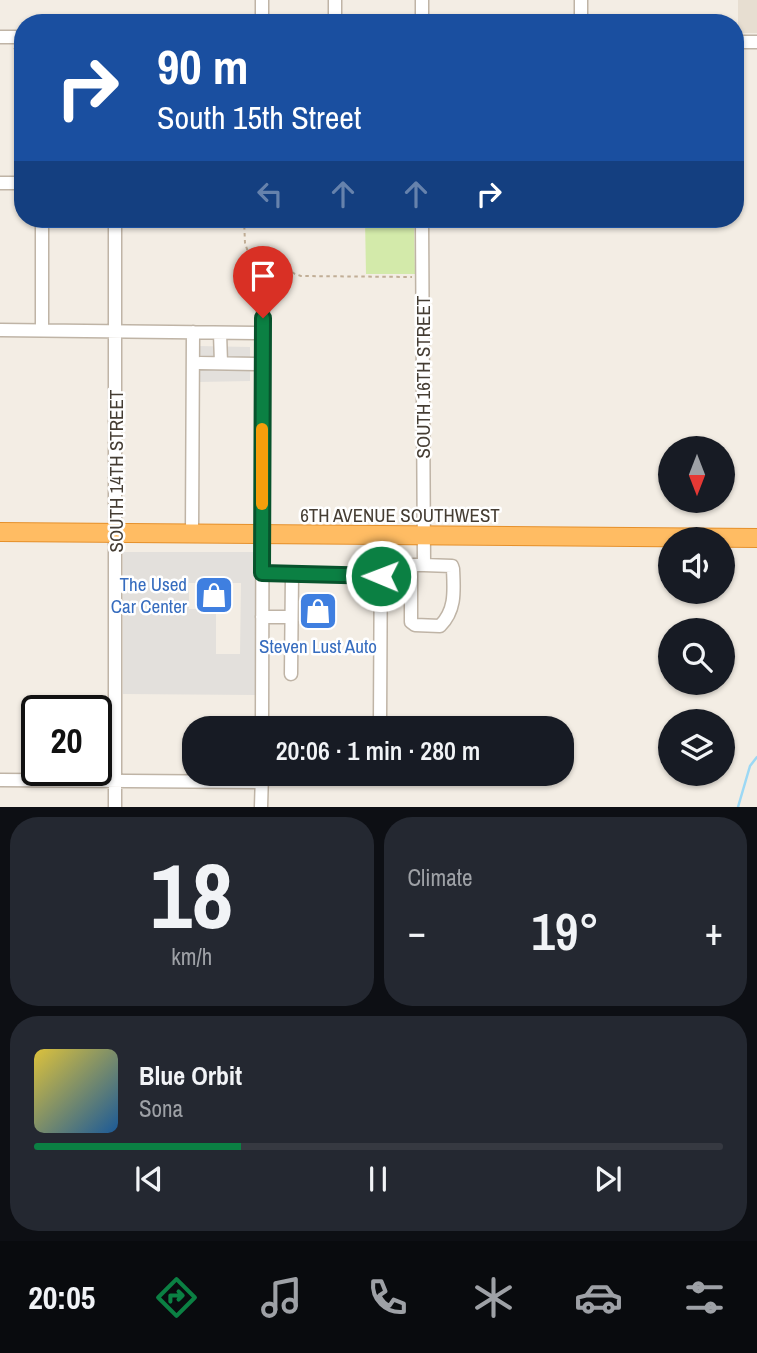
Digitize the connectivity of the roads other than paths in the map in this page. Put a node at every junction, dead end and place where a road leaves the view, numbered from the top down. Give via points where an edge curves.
1 (42, 228) edge
2 (115, 228) edge
3 (422, 228) edge
4 (263, 303) dead end
5 (0, 330) edge
6 (42, 330) junction
7 (115, 331) junction
8 (193, 332) junction
9 (220, 333) junction
10 (263, 333) junction
11 (200, 363) dead end
12 (221, 363) junction
13 (262, 364) junction
14 (0, 533) edge
15 (116, 534) junction
16 (192, 534) junction
17 (262, 535) junction
18 (382, 536) junction
19 (424, 536) junction
20 (757, 538) edge
21 (424, 565) junction
22 (262, 573) junction
23 (292, 574) junction
24 (381, 576) junction
25 (262, 617) junction
26 (291, 617) junction
27 (291, 674) dead end
28 (262, 716) edge
29 (380, 716) edge
30 (0, 780) edge
31 (182, 780) edge
32 (116, 781) junction
33 (261, 786) edge
34 (115, 807) edge
35 (261, 807) edge

1 - 6 street
2 - 7 street, SOUTH 14TH STREET
3 - 19 street, SOUTH 16TH STREET
4 - 10 street
5 - 6 street
6 - 7 street
7 - 8 street
7 - 15 street, SOUTH 14TH STREET
8 - 9 street
8 - 16 street
9 - 10 street
9 - 12 street
10 - 13 street
11 - 12 street
12 - 13 street
13 - 17 street
14 - 15 highway, 6TH AVENUE SOUTHWEST
15 - 16 highway, 6TH AVENUE SOUTHWEST
15 - 32 street, SOUTH 14TH STREET
16 - 17 highway, 6TH AVENUE SOUTHWEST
17 - 18 highway, 6TH AVENUE SOUTHWEST
17 - 22 street
18 - 19 highway, 6TH AVENUE SOUTHWEST
18 - 24 street
19 - 20 highway, 6TH AVENUE SOUTHWEST
19 - 21 street, SOUTH 16TH STREET
21 - 21 street via 453,569 454,604 440,626 411,622 411,568
22 - 23 street
22 - 25 street
23 - 24 street
23 - 26 street
24 - 29 street
25 - 26 street
25 - 28 street
26 - 27 street
30 - 32 street
31 - 32 street
32 - 34 street, SOUTH 14TH STREET
33 - 35 street

